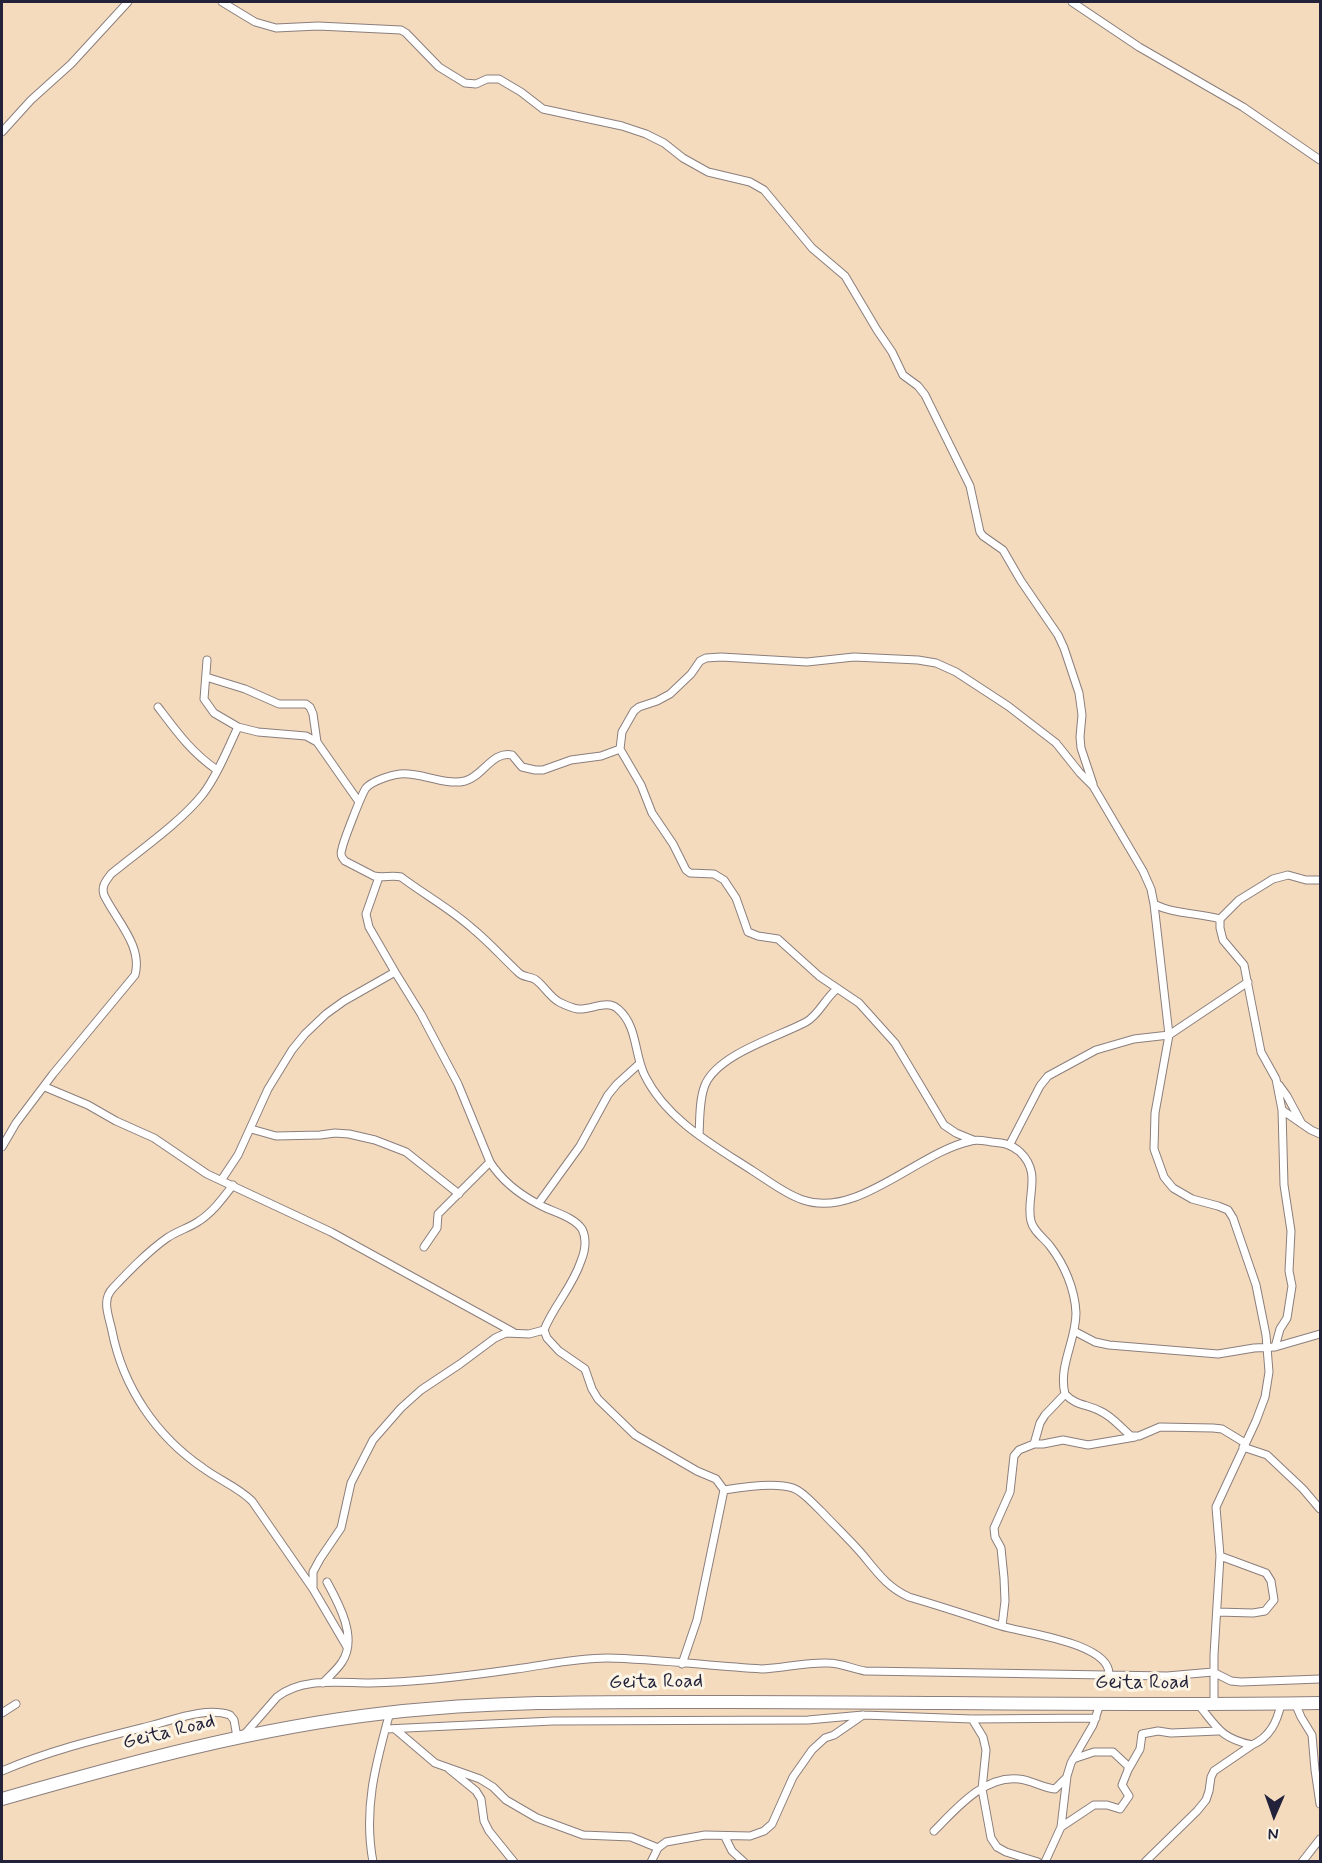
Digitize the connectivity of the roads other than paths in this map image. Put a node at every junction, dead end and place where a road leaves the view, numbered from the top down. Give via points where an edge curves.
1 (128, 2) edge
2 (222, 2) edge
3 (1072, 2) edge
4 (2, 132) edge
5 (1320, 160) edge
6 (207, 660) dead end
7 (206, 678) junction
8 (158, 707) dead end
9 (238, 727) junction
10 (317, 742) junction
11 (620, 749) junction
12 (218, 770) junction
13 (1093, 786) junction
14 (359, 802) junction
15 (379, 878) junction
16 (1320, 880) edge
17 (1154, 903) junction
18 (1220, 919) junction
19 (394, 972) junction
20 (1248, 982) junction
21 (837, 989) junction
22 (1169, 1035) junction
23 (639, 1064) junction
24 (1278, 1084) junction
25 (45, 1087) junction
26 (1282, 1110) junction
27 (1302, 1124) junction
28 (251, 1129) junction
29 (1320, 1134) edge
30 (699, 1135) junction
31 (973, 1140) junction
32 (1010, 1144) junction
33 (2, 1147) edge
34 (490, 1162) junction
35 (222, 1179) junction
36 (233, 1185) junction
37 (459, 1194) junction
38 (538, 1204) junction
39 (424, 1247) dead end
40 (544, 1330) junction
41 (1074, 1331) junction
42 (513, 1332) junction
43 (1320, 1334) edge
44 (1271, 1347) junction
45 (1065, 1394) junction
46 (1135, 1437) junction
47 (1034, 1444) junction
48 (1244, 1445) junction
49 (724, 1490) junction
50 (1320, 1509) edge
51 (1220, 1556) junction
52 (327, 1582) dead end
53 (314, 1589) junction
54 (1217, 1612) junction
55 (1002, 1626) junction
56 (347, 1647) junction
57 (682, 1664) junction
58 (1213, 1672) junction
59 (1109, 1675) junction
60 (1320, 1679) edge
61 (323, 1683) junction
62 (1295, 1703) junction
63 (1320, 1703) edge
64 (16, 1704) dead end
65 (1100, 1704) junction
66 (1198, 1704) junction
67 (1214, 1704) junction
68 (1281, 1704) junction
69 (390, 1712) junction
70 (2, 1713) edge
71 (863, 1715) junction
72 (1096, 1718) junction
73 (972, 1719) junction
74 (395, 1729) junction
75 (386, 1730) junction
76 (1218, 1731) junction
77 (240, 1737) junction
78 (1252, 1745) junction
79 (1073, 1759) junction
80 (449, 1769) junction
81 (1128, 1770) junction
82 (2, 1771) edge
83 (1067, 1776) junction
84 (982, 1789) junction
85 (2, 1799) edge
86 (1320, 1804) edge
87 (1061, 1827) junction
88 (934, 1831) dead end
89 (725, 1837) junction
90 (1320, 1839) edge
91 (658, 1848) junction
92 (373, 1862) edge
93 (514, 1862) edge
94 (651, 1862) edge
95 (744, 1862) edge
96 (1038, 1862) edge
97 (1045, 1862) edge
98 (1145, 1862) edge
99 (1302, 1862) edge

1 - 4 street
2 - 13 street via 255,22 276,28 401,30 439,67 465,83 499,79 543,109 646,134 708,172 750,182 770,195 812,248 846,276 903,375 925,395 970,486 980,532 1003,550 1058,635 1079,693 1081,748
3 - 5 street via 1139,47 1243,107
6 - 7 street
7 - 9 street via 204,699 208,706
7 - 10 street via 279,704 306,704 313,714
8 - 12 street via 186,745
9 - 10 street via 306,736
9 - 12 street
10 - 14 street
11 - 13 street via 622,732 634,711 670,694 706,658 807,662 854,657 918,660 957,672 1008,706 1056,743
11 - 14 street via 543,770 522,767 512,755 505,754 462,781 395,775 368,787
11 - 21 street via 686,870 714,874 724,880 736,898 748,932 778,939
12 - 25 street via 202,795 179,818 104,884 104,895 132,942 135,975
13 - 17 street via 1143,871
14 - 15 street via 342,847 342,858
15 - 19 street via 366,914
15 - 23 street via 401,877 473,928 519,974 536,980 558,1001 579,1009 613,1005 633,1032
16 - 18 street via 1288,875 1273,879 1239,900
17 - 18 street via 1165,910
17 - 22 street
18 - 20 street via 1223,940 1244,965
19 - 28 street via 344,1001 305,1034 268,1089
19 - 34 street via 459,1084
20 - 22 street
20 - 24 street via 1261,1052
21 - 30 street via 806,1022 750,1047 711,1076 702,1096
21 - 31 street via 860,1003 895,1043 944,1125
22 - 32 street via 1134,1039 1096,1050 1048,1076
22 - 44 street via 1155,1113 1154,1149 1158,1165 1173,1188 1192,1199 1228,1210 1233,1218 1256,1285
23 - 30 street via 660,1101
23 - 38 street via 608,1095 580,1146
24 - 26 street
24 - 27 street
25 - 33 street
25 - 35 street via 154,1138 200,1170
26 - 27 street
26 - 44 street via 1292,1286 1287,1318
27 - 29 street
28 - 35 street
28 - 37 street via 276,1136 336,1133 375,1140 406,1152
30 - 31 street via 776,1186 801,1199 823,1202 857,1197 943,1151
31 - 32 street
32 - 41 street via 1029,1165 1033,1227 1054,1251 1074,1294
34 - 37 street
34 - 38 street via 512,1188
35 - 36 street
36 - 42 street via 331,1232
36 - 53 street via 200,1220 158,1245 109,1292 106,1304 120,1364 154,1424 202,1468 245,1493
37 - 39 street via 438,1214 437,1228
38 - 40 street via 575,1222 585,1235 572,1284
40 - 42 street via 529,1334
40 - 49 street via 559,1351 585,1370 598,1399 634,1435 716,1479
41 - 44 street via 1109,1345 1218,1354
41 - 45 street via 1062,1378
42 - 53 street via 495,1338 421,1390 373,1440 351,1483 341,1528 314,1569
43 - 44 street
44 - 48 street via 1268,1382
45 - 46 street via 1076,1403 1106,1414
45 - 47 street via 1040,1423
46 - 47 street via 1088,1445 1063,1440
46 - 48 street via 1160,1427 1213,1428
47 - 55 street via 1014,1456 1010,1492 994,1528 1004,1578
48 - 50 street via 1266,1455
48 - 51 street via 1216,1507
49 - 55 street via 767,1486 795,1489 896,1591
49 - 57 street via 696,1620
51 - 54 street
51 - 54 street via 1266,1573 1274,1600 1265,1611
52 - 56 street via 345,1623
53 - 56 street
54 - 58 street
55 - 59 street via 1089,1651 1107,1665
56 - 61 street via 342,1662
57 - 59 street via 762,1669 830,1663 866,1671
57 - 61 street via 596,1659 417,1680
58 - 59 street via 1179,1676
58 - 60 street via 1241,1682
58 - 67 street
61 - 77 street via 283,1693
62 - 63 highway, Geita Road
62 - 68 highway, Geita Road
62 - 86 street via 1312,1735
64 - 70 street
65 - 66 highway, Geita Road
65 - 69 highway, Geita Road via 659,1702 491,1705
65 - 72 street
66 - 67 highway, Geita Road
66 - 76 street
67 - 68 highway, Geita Road
68 - 78 street via 1272,1729
69 - 75 street
69 - 77 highway, Geita Road
71 - 73 street
71 - 74 street via 801,1721 553,1721
71 - 89 street via 812,1750 793,1777 772,1824 750,1836
72 - 73 street
72 - 79 street
73 - 84 street via 986,1750
74 - 75 street
74 - 80 street via 427,1757
75 - 92 street via 370,1794 369,1841
76 - 78 street
76 - 81 street via 1142,1734 1140,1749
77 - 82 street via 230,1715 212,1712 86,1742
77 - 85 highway, Geita Road
78 - 98 street via 1214,1771 1202,1805
79 - 81 street via 1094,1752 1113,1752 1125,1761
79 - 83 street
80 - 91 street via 480,1779 506,1800 550,1824 583,1835 631,1837
80 - 93 street via 476,1791 489,1831
81 - 87 street via 1122,1785 1129,1796 1121,1808 1094,1805
83 - 84 street via 1055,1789 1011,1778
83 - 87 street
84 - 88 street
84 - 96 street via 987,1823 997,1847
87 - 97 street
89 - 91 street via 695,1837 663,1843
89 - 95 street
90 - 99 street
91 - 94 street

